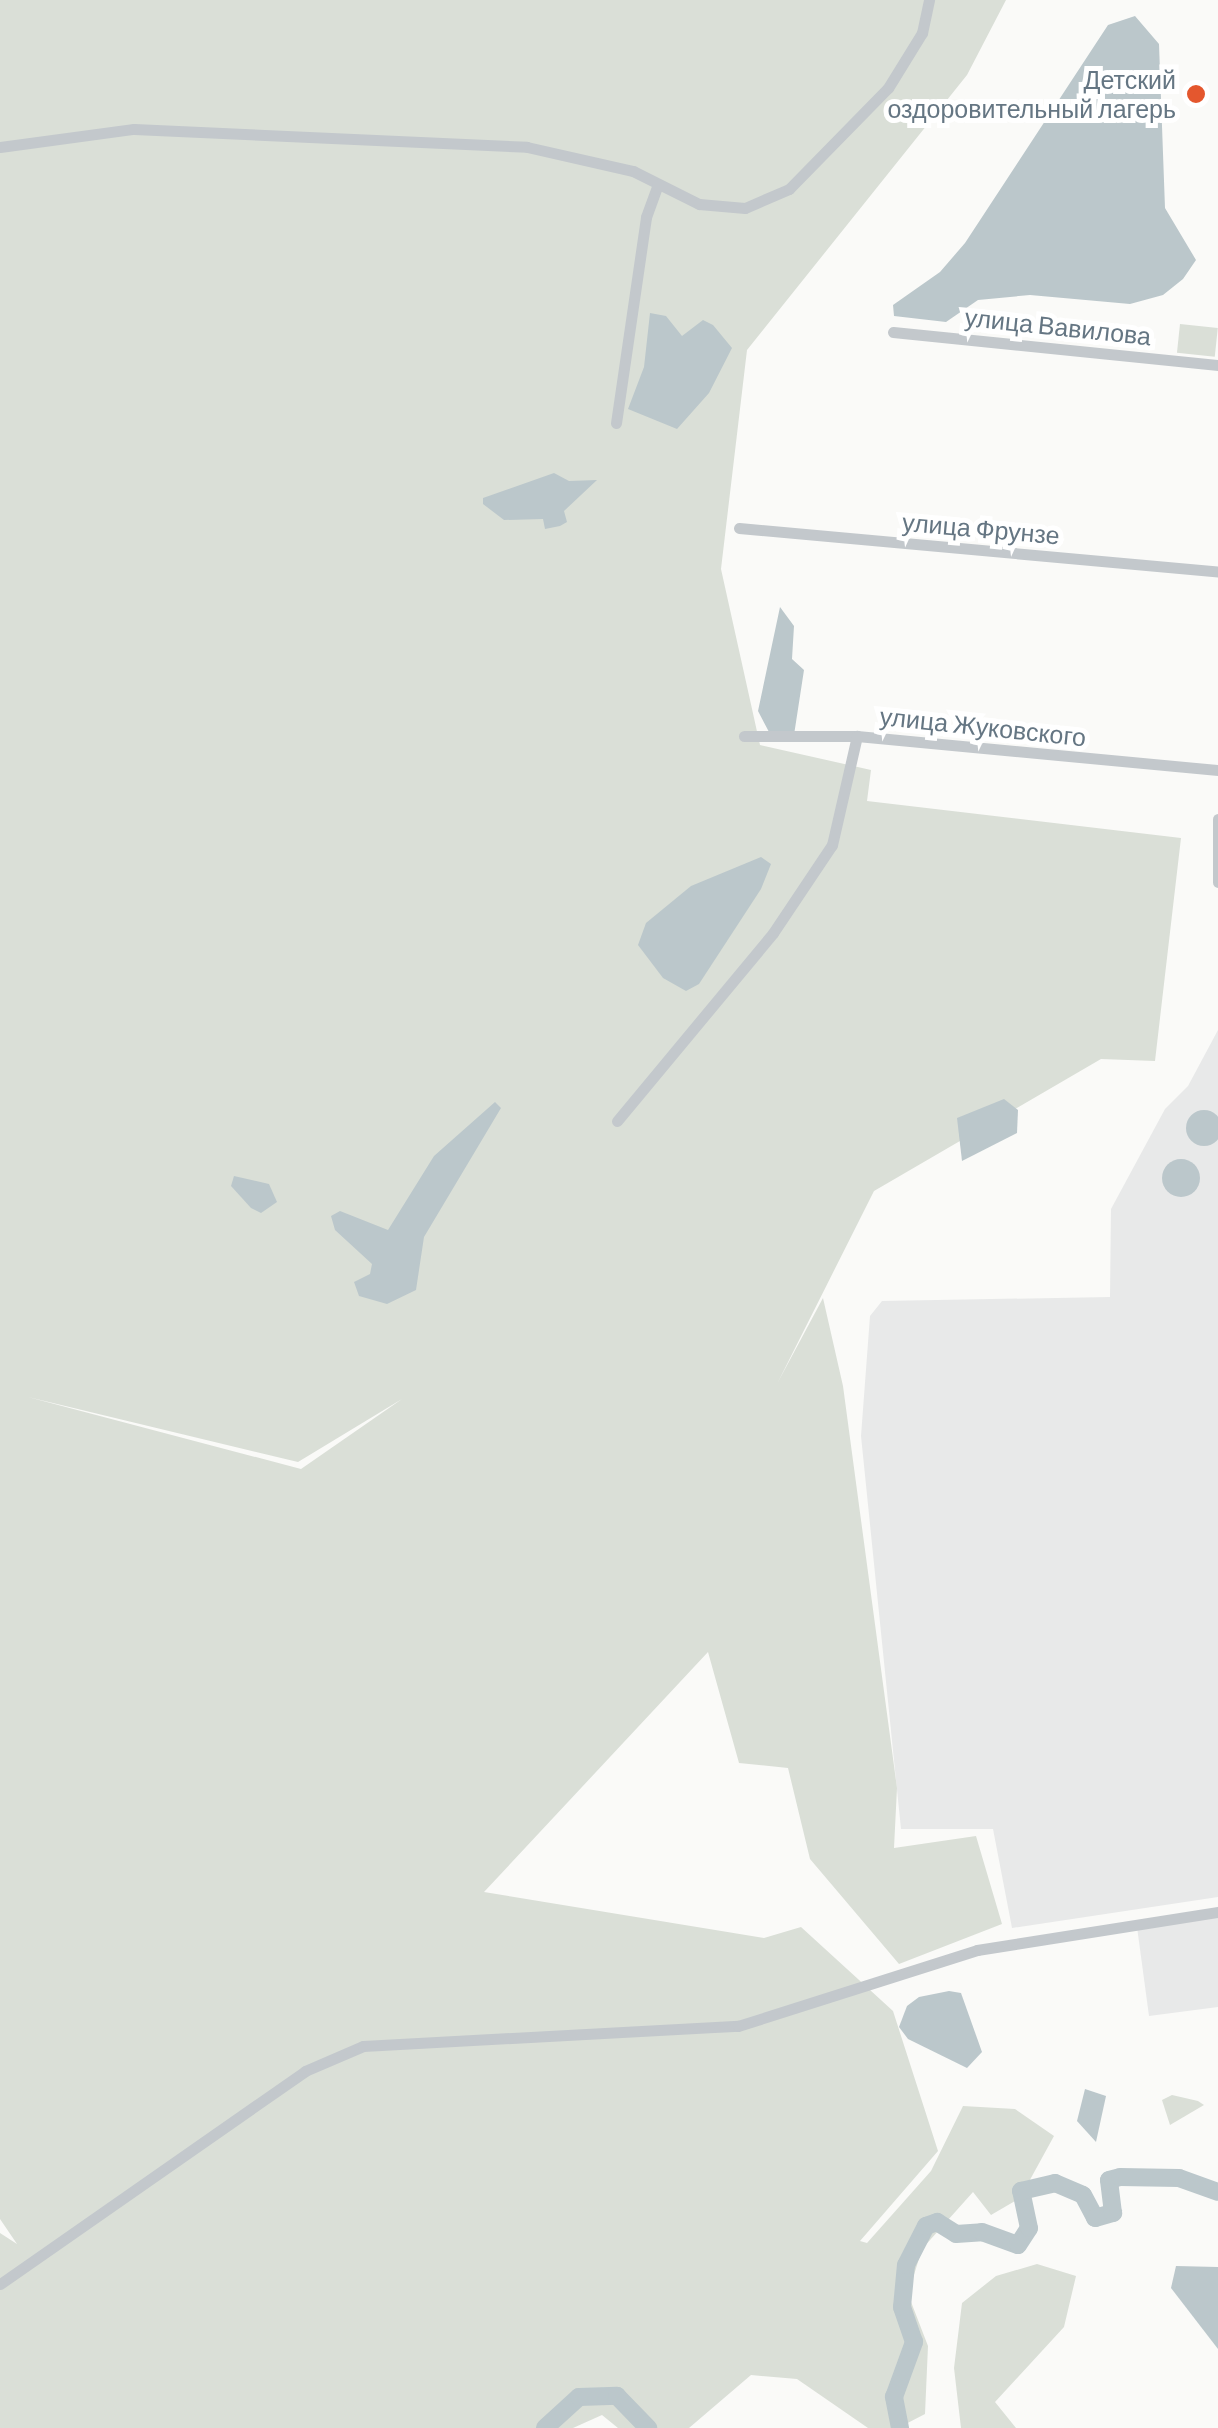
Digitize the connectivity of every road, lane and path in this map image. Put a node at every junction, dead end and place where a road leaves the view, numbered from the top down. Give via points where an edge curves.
1 (929, 0) edge
2 (0, 147) edge
3 (658, 184) junction
4 (894, 332) dead end
5 (1218, 365) edge
6 (616, 424) dead end
7 (739, 528) dead end
8 (1218, 572) edge
9 (744, 736) dead end
10 (856, 736) junction
11 (1218, 770) edge
12 (1218, 819) edge
13 (1218, 882) edge
14 (617, 1122) dead end
15 (1218, 1912) edge
16 (0, 2284) edge

1 - 3 street via 907,63 789,188 768,202 722,209
2 - 3 street via 134,129 528,147 559,150
3 - 6 street via 646,216
4 - 5 street, улица Вавилова
7 - 8 street, улица Фрунзе
9 - 10 street, улица Жуковского
10 - 11 street, улица Жуковского
10 - 14 street via 832,845 773,932
12 - 13 street
15 - 16 street via 977,1950 738,2026 363,2046 305,2071

